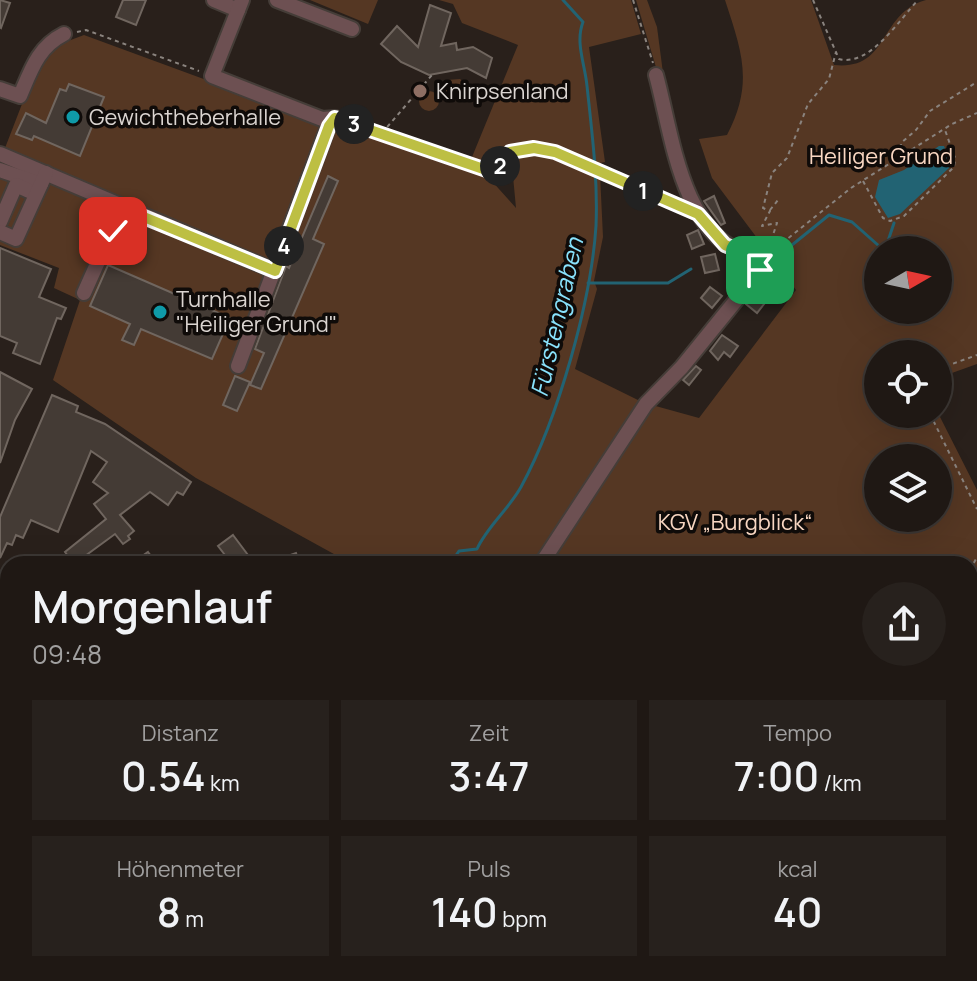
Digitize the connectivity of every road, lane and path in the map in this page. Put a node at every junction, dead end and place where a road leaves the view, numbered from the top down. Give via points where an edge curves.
1 (214, 0) edge
2 (277, 0) edge
3 (633, 0) edge
4 (813, 0) edge
5 (918, 0) edge
6 (240, 5) edge
7 (352, 29) dead end
8 (64, 34) joint
9 (836, 52) junction
10 (432, 75) dead end
11 (656, 75) joint
12 (212, 76) junction
13 (977, 82) edge
14 (0, 89) edge
15 (390, 111) dead end
16 (977, 113) edge
17 (396, 114) junction
18 (333, 118) junction
19 (944, 129) junction
20 (381, 134) junction
21 (0, 154) edge
22 (899, 157) junction
23 (0, 170) edge
24 (0, 178) edge
25 (863, 180) junction
26 (41, 184) junction
27 (16, 185) junction
28 (778, 200) dead end
29 (4, 203) edge
30 (122, 208) junction
31 (770, 211) junction
32 (27, 213) junction
33 (698, 214) junction
34 (0, 222) edge
35 (0, 232) edge
36 (783, 244) junction
37 (747, 254) junction
38 (767, 254) junction
39 (275, 271) junction
40 (753, 276) junction
41 (84, 293) dead end
42 (977, 355) edge
43 (952, 364) edge
44 (238, 366) dead end
45 (937, 428) edge
46 (977, 509) edge
47 (546, 556) edge

1 - 6 street
2 - 7 street
3 - 11 path
4 - 9 path
5 - 9 path via 863,58 849,62
6 - 12 street
8 - 12 path via 86,30
8 - 14 street via 47,43 36,58 20,96
9 - 31 path via 829,79 808,104 787,158 772,173 763,208
10 - 17 path
11 - 33 street
12 - 18 street
13 - 22 path via 930,111 901,143
15 - 17 path
16 - 19 path
17 - 20 path
18 - 20 path
18 - 39 street
19 - 22 path
19 - 25 path via 954,167 904,216 883,218
20 - 33 path via 495,173 510,152 555,152
21 - 26 street
22 - 25 path
23 - 26 street
24 - 27 street
25 - 36 path
26 - 27 street
26 - 30 street
26 - 32 street
27 - 29 street
28 - 31 path
29 - 32 street
29 - 34 street
30 - 39 street
30 - 41 street
31 - 36 path via 762,226 777,223 772,238
32 - 35 street via 16,239
33 - 37 street via 725,245
36 - 38 path
37 - 38 street
37 - 40 street
38 - 40 street
39 - 44 street
40 - 47 street via 646,404
42 - 43 path
45 - 46 path

